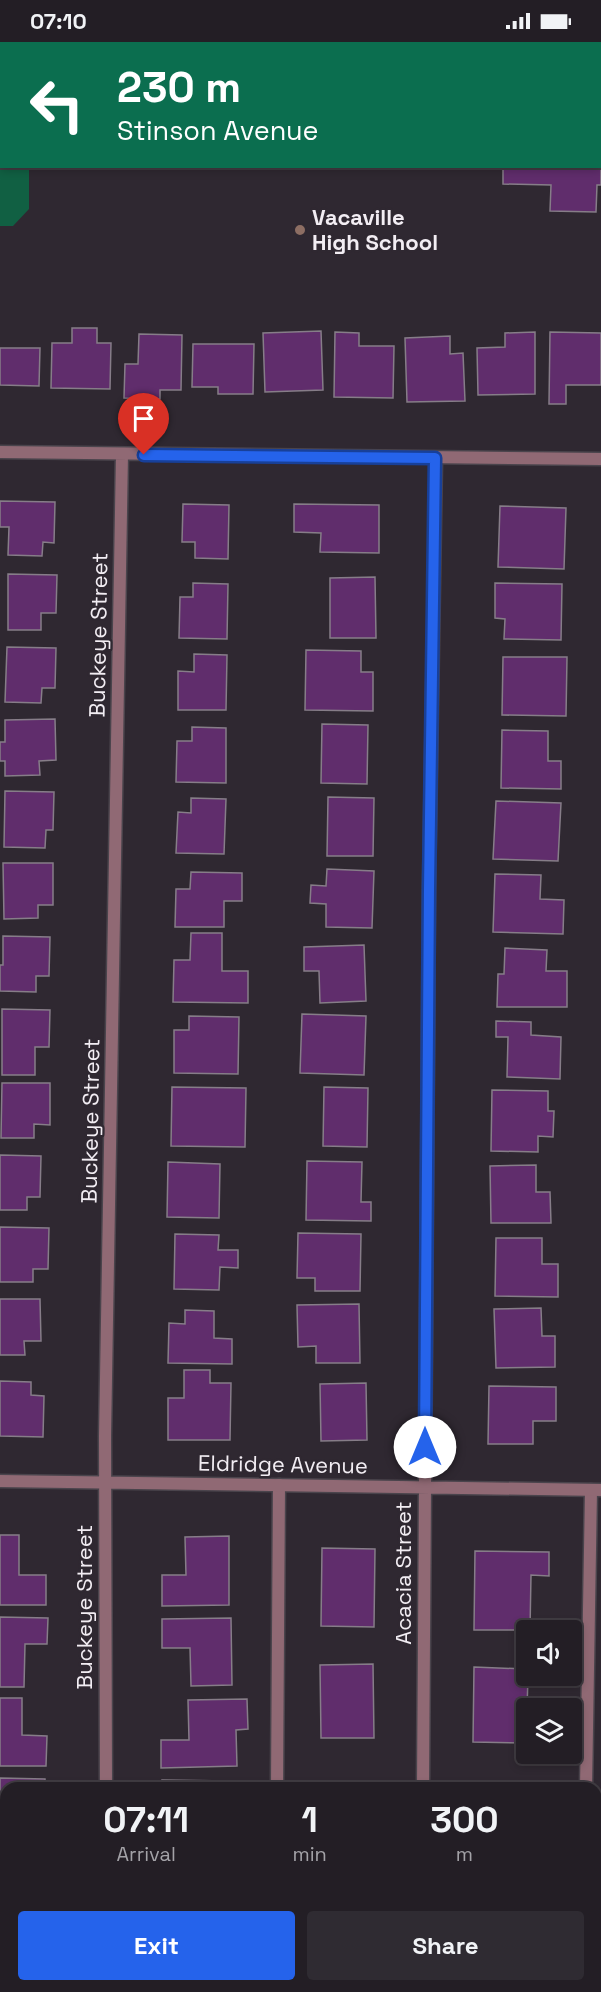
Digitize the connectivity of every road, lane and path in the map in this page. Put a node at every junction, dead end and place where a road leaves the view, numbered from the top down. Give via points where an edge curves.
1 (0, 452) edge
2 (122, 454) junction
3 (435, 458) junction
4 (601, 459) edge
5 (0, 1481) edge
6 (105, 1483) junction
7 (279, 1485) junction
8 (425, 1488) junction
9 (596, 1490) edge
10 (106, 1782) edge
11 (277, 1782) edge
12 (423, 1782) edge
13 (586, 1782) edge

1 - 2 street
2 - 3 street
2 - 6 street, Buckeye Street
3 - 4 street
3 - 8 street, Acacia Street
5 - 6 street, Eldridge Avenue
6 - 7 street, Eldridge Avenue
6 - 10 street, Buckeye Street
7 - 8 street, Eldridge Avenue
7 - 11 street
8 - 9 street, Eldridge Avenue
8 - 12 street, Acacia Street
9 - 13 street

